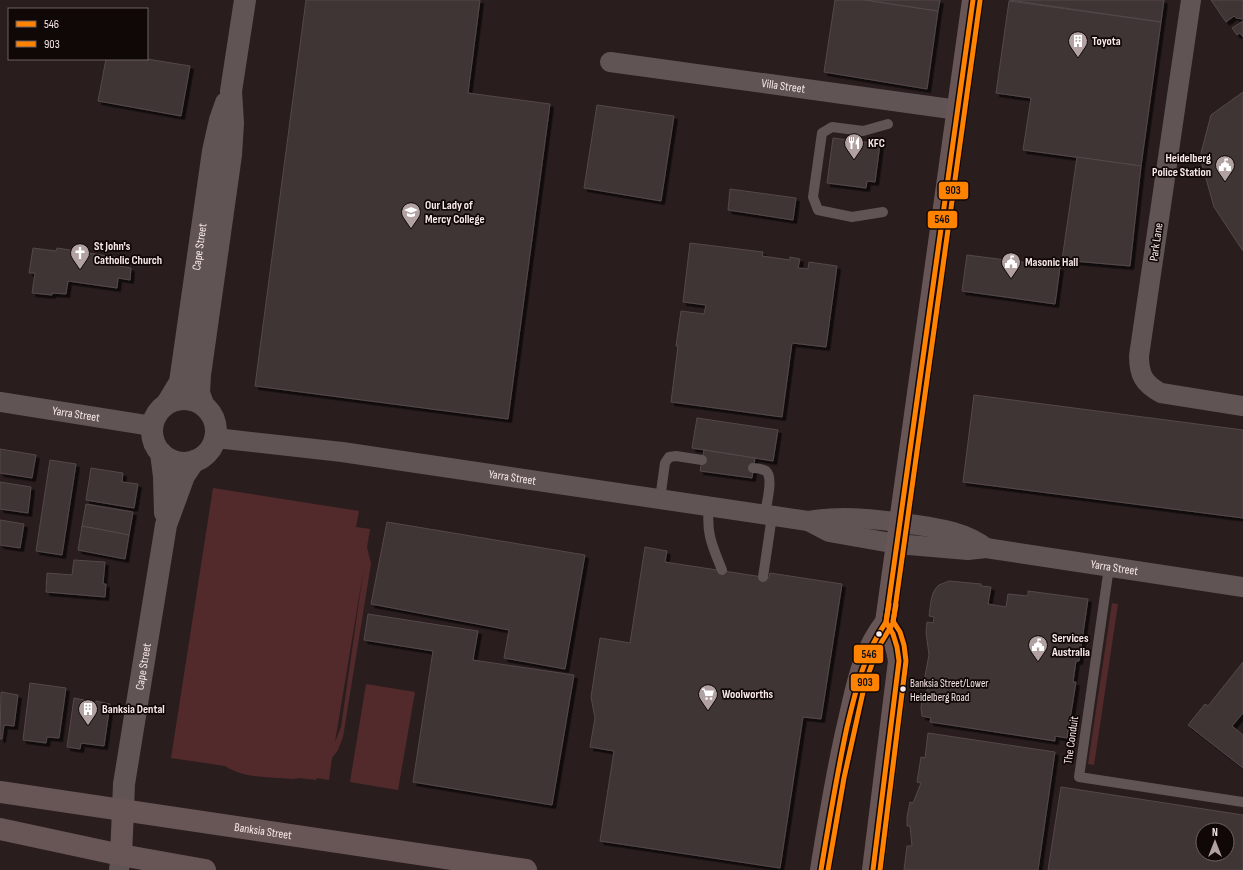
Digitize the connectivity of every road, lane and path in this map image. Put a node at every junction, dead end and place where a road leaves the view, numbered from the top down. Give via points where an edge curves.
1 (245, 0) edge
2 (973, 0) edge
3 (1192, 0) edge
4 (610, 62) dead end
5 (231, 91) junction
6 (958, 110) junction
7 (888, 124) dead end
8 (884, 212) dead end
9 (0, 402) edge
10 (168, 402) junction
11 (203, 404) junction
12 (1243, 406) edge
13 (152, 426) junction
14 (216, 438) junction
15 (161, 453) junction
16 (702, 460) dead end
17 (194, 461) junction
18 (753, 468) dead end
19 (660, 499) junction
20 (709, 506) junction
21 (768, 515) junction
22 (808, 521) junction
23 (900, 522) junction
24 (166, 525) junction
25 (897, 544) junction
26 (986, 548) junction
27 (1109, 567) junction
28 (722, 570) dead end
29 (763, 576) dead end
30 (1243, 587) edge
31 (886, 622) junction
32 (0, 792) edge
33 (1243, 802) edge
34 (123, 810) junction
35 (0, 829) edge
36 (120, 863) edge
37 (205, 870) edge
38 (526, 870) edge
39 (821, 870) edge
40 (873, 870) edge

1 - 5 street, Cape Street
2 - 6 highway
3 - 12 street, Park Lane via 1139,356 1140,369 1145,381 1161,393
4 - 6 street, Villa Street
5 - 10 street, Cape Street via 220,120 213,152 180,382
5 - 11 street, Cape Street via 231,155 200,375 199,393
6 - 23 highway
7 - 8 lane via 863,130 832,127 822,133 813,197 818,210 852,217
9 - 13 street, Yarra Street
10 - 11 street via 186,398
10 - 13 street via 160,408
11 - 14 street via 214,419
13 - 15 street via 155,445
14 - 17 street via 208,452
14 - 19 street, Yarra Street via 342,452
15 - 17 street via 176,462
15 - 24 street, Cape Street
16 - 19 lane via 676,456 669,458
17 - 24 street, Cape Street via 184,476
18 - 21 lane via 765,470 769,476
19 - 20 street, Yarra Street
20 - 21 street, Yarra Street
20 - 28 lane via 709,534
21 - 22 street, Yarra Street
21 - 29 lane
22 - 23 street, Yarra Street via 856,518
22 - 25 street, Yarra Street via 834,533
23 - 25 highway
23 - 26 street, Yarra Street via 960,534
24 - 34 street, Cape Street via 124,784
25 - 26 street, Yarra Street via 956,550
25 - 31 highway
26 - 27 street, Yarra Street
27 - 30 street, Yarra Street
27 - 33 lane, The Conduit via 1079,777
31 - 39 highway via 871,644 862,668 840,759
31 - 40 highway via 893,634 899,661
32 - 34 highway, Banksia Street
34 - 36 highway
34 - 38 highway, Banksia Street
35 - 36 highway
36 - 37 highway

